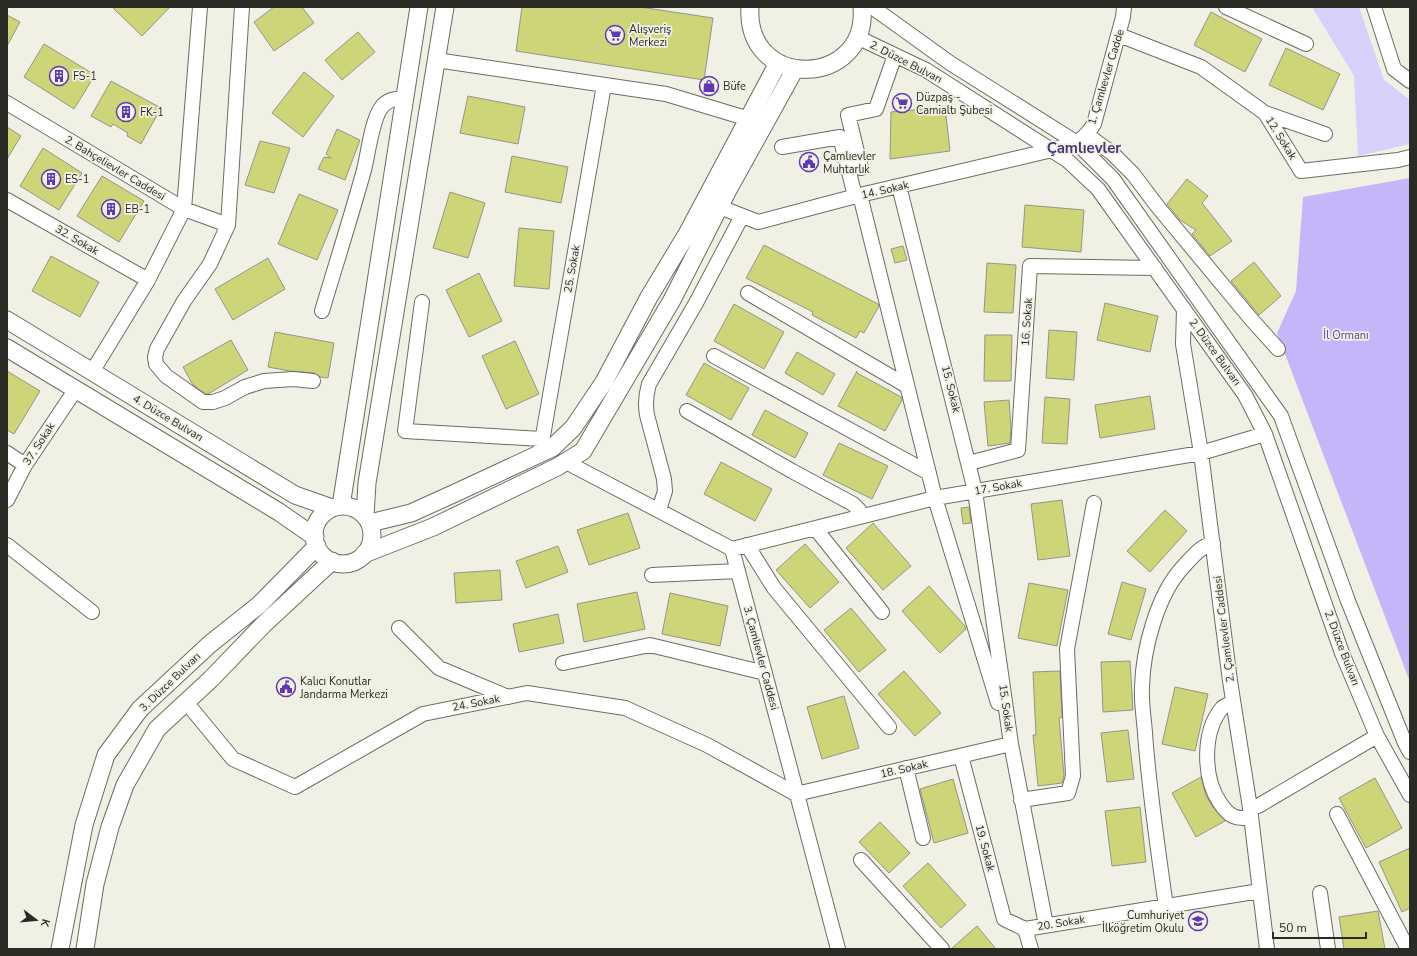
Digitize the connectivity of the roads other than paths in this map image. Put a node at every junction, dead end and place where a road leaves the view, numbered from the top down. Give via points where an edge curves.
1 (200, 7) edge
2 (242, 7) edge
3 (420, 7) edge
4 (445, 7) edge
5 (750, 7) edge
6 (862, 7) edge
7 (872, 7) edge
8 (1124, 7) edge
9 (1226, 7) edge
10 (1374, 7) edge
11 (1119, 35) junction
12 (858, 37) junction
13 (1306, 44) dead end
14 (894, 55) junction
15 (436, 60) junction
16 (778, 63) junction
17 (795, 70) junction
18 (1410, 81) edge
19 (604, 85) junction
20 (405, 98) junction
21 (7, 103) edge
22 (1265, 113) junction
23 (749, 119) junction
24 (1325, 134) dead end
25 (1082, 139) junction
26 (782, 147) dead end
27 (1052, 150) junction
28 (1410, 157) edge
29 (861, 168) dead end
30 (899, 186) junction
31 (858, 196) junction
32 (7, 200) edge
33 (720, 207) junction
34 (184, 209) junction
35 (742, 216) junction
36 (228, 225) junction
37 (1155, 268) junction
38 (148, 280) junction
39 (748, 293) dead end
40 (422, 302) dead end
41 (1184, 309) junction
42 (322, 311) dead end
43 (7, 320) edge
44 (7, 348) edge
45 (1278, 349) dead end
46 (714, 356) dead end
47 (92, 372) junction
48 (313, 381) dead end
49 (907, 386) junction
50 (76, 389) junction
51 (687, 412) dead end
52 (1266, 434) junction
53 (541, 446) junction
54 (7, 453) edge
55 (1202, 453) junction
56 (566, 462) junction
57 (969, 463) junction
58 (25, 465) junction
59 (929, 473) junction
60 (975, 491) junction
61 (935, 498) junction
62 (7, 500) edge
63 (1094, 503) dead end
64 (336, 507) junction
65 (659, 510) junction
66 (860, 517) junction
67 (367, 519) junction
68 (815, 528) junction
69 (316, 542) junction
70 (1213, 543) junction
71 (7, 545) edge
72 (747, 545) junction
73 (732, 549) junction
74 (364, 554) junction
75 (332, 561) junction
76 (738, 571) junction
77 (652, 575) dead end
78 (92, 612) dead end
79 (882, 612) dead end
80 (399, 628) dead end
81 (564, 663) dead end
82 (765, 673) junction
83 (508, 697) junction
84 (186, 702) junction
85 (1233, 702) junction
86 (889, 727) dead end
87 (1377, 736) junction
88 (1011, 744) junction
89 (1410, 752) edge
90 (961, 756) junction
91 (906, 768) junction
92 (796, 794) junction
93 (1410, 795) edge
94 (1021, 800) junction
95 (1250, 812) junction
96 (1337, 814) dead end
97 (923, 838) dead end
98 (862, 860) dead end
99 (1260, 891) junction
100 (1320, 893) dead end
101 (1166, 907) junction
102 (1046, 925) junction
103 (1025, 929) junction
104 (60, 949) edge
105 (84, 949) edge
106 (838, 949) edge
107 (942, 949) edge
108 (1031, 949) edge
109 (1267, 949) edge
110 (1328, 949) edge
111 (1408, 949) edge

1 - 34 street
2 - 36 street
3 - 20 main road
4 - 15 main road
5 - 16 main road via 749,20 754,37 764,52
6 - 12 main road via 863,19
7 - 25 street, 2. Düzce Bulvarı via 950,63
8 - 11 street, 1. Çamlıevler Cadde
9 - 13 street
10 - 18 street via 1394,69
11 - 22 street, 12. Sokak via 1201,67
11 - 25 street, 1. Çamlıevler Cadde via 1094,124
12 - 14 street, 2. Düzce Bulvarı
12 - 17 main road via 847,53 832,64 814,70
14 - 27 street, 2. Düzce Bulvarı via 926,70
14 - 29 street via 876,109 848,115
15 - 19 street
15 - 67 main road via 368,475
16 - 17 main road
16 - 23 main road
17 - 33 main road
19 - 23 street via 666,94
19 - 53 street, 25. Sokak
20 - 42 street via 386,102 377,116
20 - 64 main road
21 - 34 street, 2. Bahçelievler Caddesi
22 - 24 street
22 - 28 street, 12. Sokak via 1301,171
23 - 53 main road via 604,382 573,428 552,448
25 - 27 street, 14. Sokak
25 - 45 street via 1112,153 1134,174 1158,207
25 - 89 street, 2. Düzce Bulvarı via 1281,416 1348,601
26 - 31 street, 15. Sokak via 840,137
27 - 30 street, 14. Sokak
27 - 37 street, 2. Düzce Bulvarı via 1067,160 1098,189
30 - 31 street, 14. Sokak
30 - 57 street, 15. Sokak
31 - 35 street, 14. Sokak via 758,222
31 - 49 street, 15. Sokak
32 - 38 street, 32. Sokak
33 - 35 street, 14. Sokak
33 - 56 main road via 672,300 583,451
34 - 36 street, 2. Bahçelievler Caddesi
34 - 38 street
35 - 65 street via 647,391 647,415 664,479 665,491
36 - 48 street via 210,264 184,301 157,349 156,364 166,376 203,402 226,398 245,387 264,381
37 - 41 street, 2. Düzce Bulvarı
37 - 57 street, 16. Sokak via 1030,266 1018,450
38 - 47 street
39 - 49 street
40 - 53 street via 405,431
41 - 52 street, 2. Düzce Bulvarı via 1245,395
41 - 55 street, 2. Çamlıevler Caddesi via 1183,344
43 - 47 main road, 4. Düzce Bulvarı
44 - 50 main road, 4. Düzce Bulvarı
46 - 59 street
47 - 64 main road, 4. Düzce Bulvarı via 295,495
49 - 59 street, 15. Sokak
50 - 58 street, 37. Sokak
50 - 69 main road, 4. Düzce Bulvarı via 279,512
51 - 66 street via 853,504 859,510
52 - 55 street, 17. Sokak
52 - 87 street, 2. Düzce Bulvarı via 1342,653
53 - 67 main road via 453,494 411,513
54 - 58 street
55 - 60 street, 17. Sokak
55 - 70 street, 2. Çamlıevler Caddesi
56 - 65 street
56 - 74 main road via 433,527
57 - 60 street, 15. Sokak
58 - 62 street, 37. Sokak
59 - 61 street, 15. Sokak
60 - 61 street, 17. Sokak
60 - 88 street, 15. Sokak
61 - 66 street, 17. Sokak
61 - 88 street, 15. Sokak
63 - 94 street via 1067,649 1073,776 1068,793
64 - 67 main road via 350,506
64 - 69 main road via 324,513 318,520 315,528
65 - 73 street
66 - 68 street, 17. Sokak
67 - 74 main road via 372,531 372,540
68 - 72 street, 17. Sokak
68 - 79 street
69 - 75 main road via 321,552
69 - 104 main road, 3. Düzce Bulvarı via 258,605 210,644 140,709 106,755 84,825
70 - 85 street, 2. Çamlıevler Caddesi
70 - 101 street via 1204,546 1169,585 1160,602 1143,672 1147,763
71 - 78 street
72 - 73 street, 17. Sokak
72 - 86 street via 774,588
73 - 76 street, 3. Çamlıevler Caddesi
74 - 75 main road via 350,563
75 - 84 main road
76 - 77 street
76 - 82 street, 3. Çamlıevler Caddesi
80 - 83 street via 439,668
81 - 82 street via 650,645
82 - 92 street, 3. Çamlıevler Caddesi
83 - 84 street, 24. Sokak via 423,714 295,786 233,760
83 - 92 street, 24. Sokak via 527,693 625,708 706,745
84 - 105 main road via 157,729 125,785 110,827 95,884
85 - 95 street, 2. Çamlıevler Caddesi
85 - 95 street via 1223,707 1212,727 1208,745 1208,774 1214,792 1230,815 1239,818
87 - 93 street, 2. Düzce Bulvarı
87 - 95 street
88 - 90 street, 18. Sokak
88 - 94 street
90 - 91 street, 18. Sokak
90 - 103 street, 19. Sokak via 1004,919
91 - 92 street, 18. Sokak
91 - 97 street
92 - 106 street, 3. Çamlıevler Caddesi
94 - 102 street
95 - 99 street, 2. Çamlıevler Caddesi
96 - 111 street
98 - 107 street
99 - 101 street, 20. Sokak
99 - 109 street, 2. Çamlıevler Caddesi
100 - 110 street
101 - 102 street, 20. Sokak
102 - 103 street, 20. Sokak
103 - 108 street, 20. Sokak

